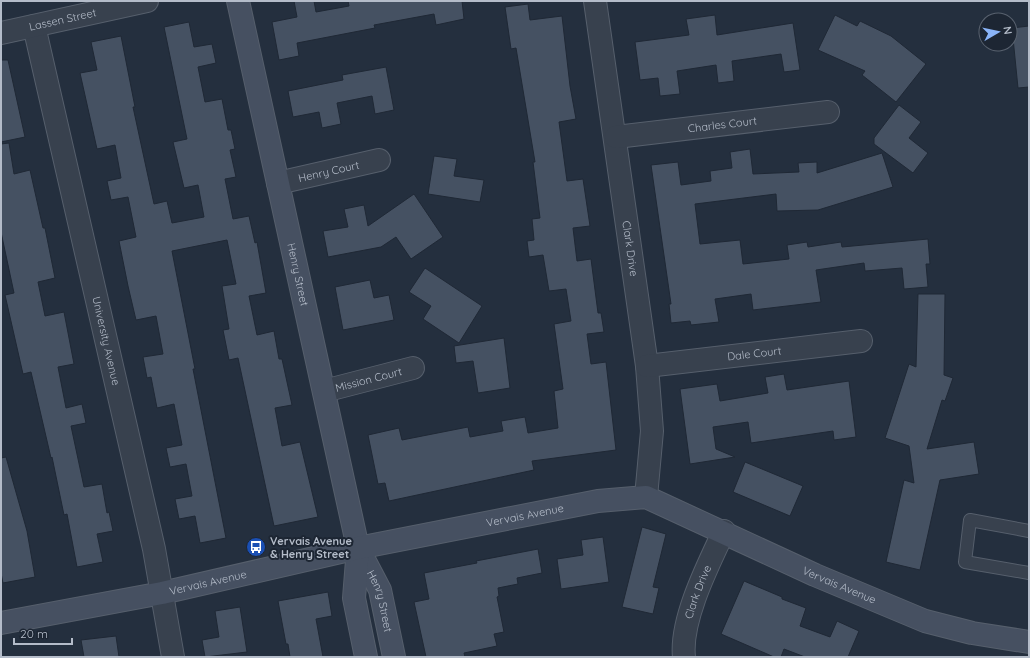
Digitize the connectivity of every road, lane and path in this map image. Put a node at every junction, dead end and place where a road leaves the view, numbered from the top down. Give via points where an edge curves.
1 (147, 1) edge
2 (238, 1) edge
3 (595, 1) edge
4 (34, 26) junction
5 (1, 33) edge
6 (828, 112) dead end
7 (616, 137) junction
8 (379, 160) dead end
9 (278, 183) junction
10 (860, 340) dead end
11 (648, 366) junction
12 (413, 368) dead end
13 (324, 391) junction
14 (646, 497) junction
15 (724, 531) junction
16 (1029, 531) edge
17 (358, 548) junction
18 (1029, 573) edge
19 (162, 593) junction
20 (1, 623) edge
21 (1029, 642) edge
22 (173, 657) edge
23 (366, 657) edge
24 (394, 657) edge
25 (684, 657) edge

1 - 4 street, Lassen Street
2 - 9 street, Henry Street
3 - 7 street, Clark Drive
4 - 5 street, Lassen Street
4 - 19 street, University Avenue
6 - 7 street, Charles Court
7 - 11 street, Clark Drive
8 - 9 street, Henry Court
9 - 13 street, Henry Street
10 - 11 street, Dale Court
11 - 14 street, Clark Drive via 652,431
12 - 13 street, Mission Court
13 - 17 street, Henry Street
14 - 15 street, Vervais Avenue
14 - 17 street, Vervais Avenue via 598,501
15 - 21 street, Vervais Avenue via 815,575 925,621 972,633
15 - 25 street, Clark Drive via 705,571 691,611 683,647
16 - 18 lane via 970,520 965,562
17 - 19 street, Vervais Avenue
17 - 23 street, Henry Street via 354,598
17 - 24 street, Henry Street via 380,590
19 - 20 street, Vervais Avenue
19 - 22 street, University Avenue

